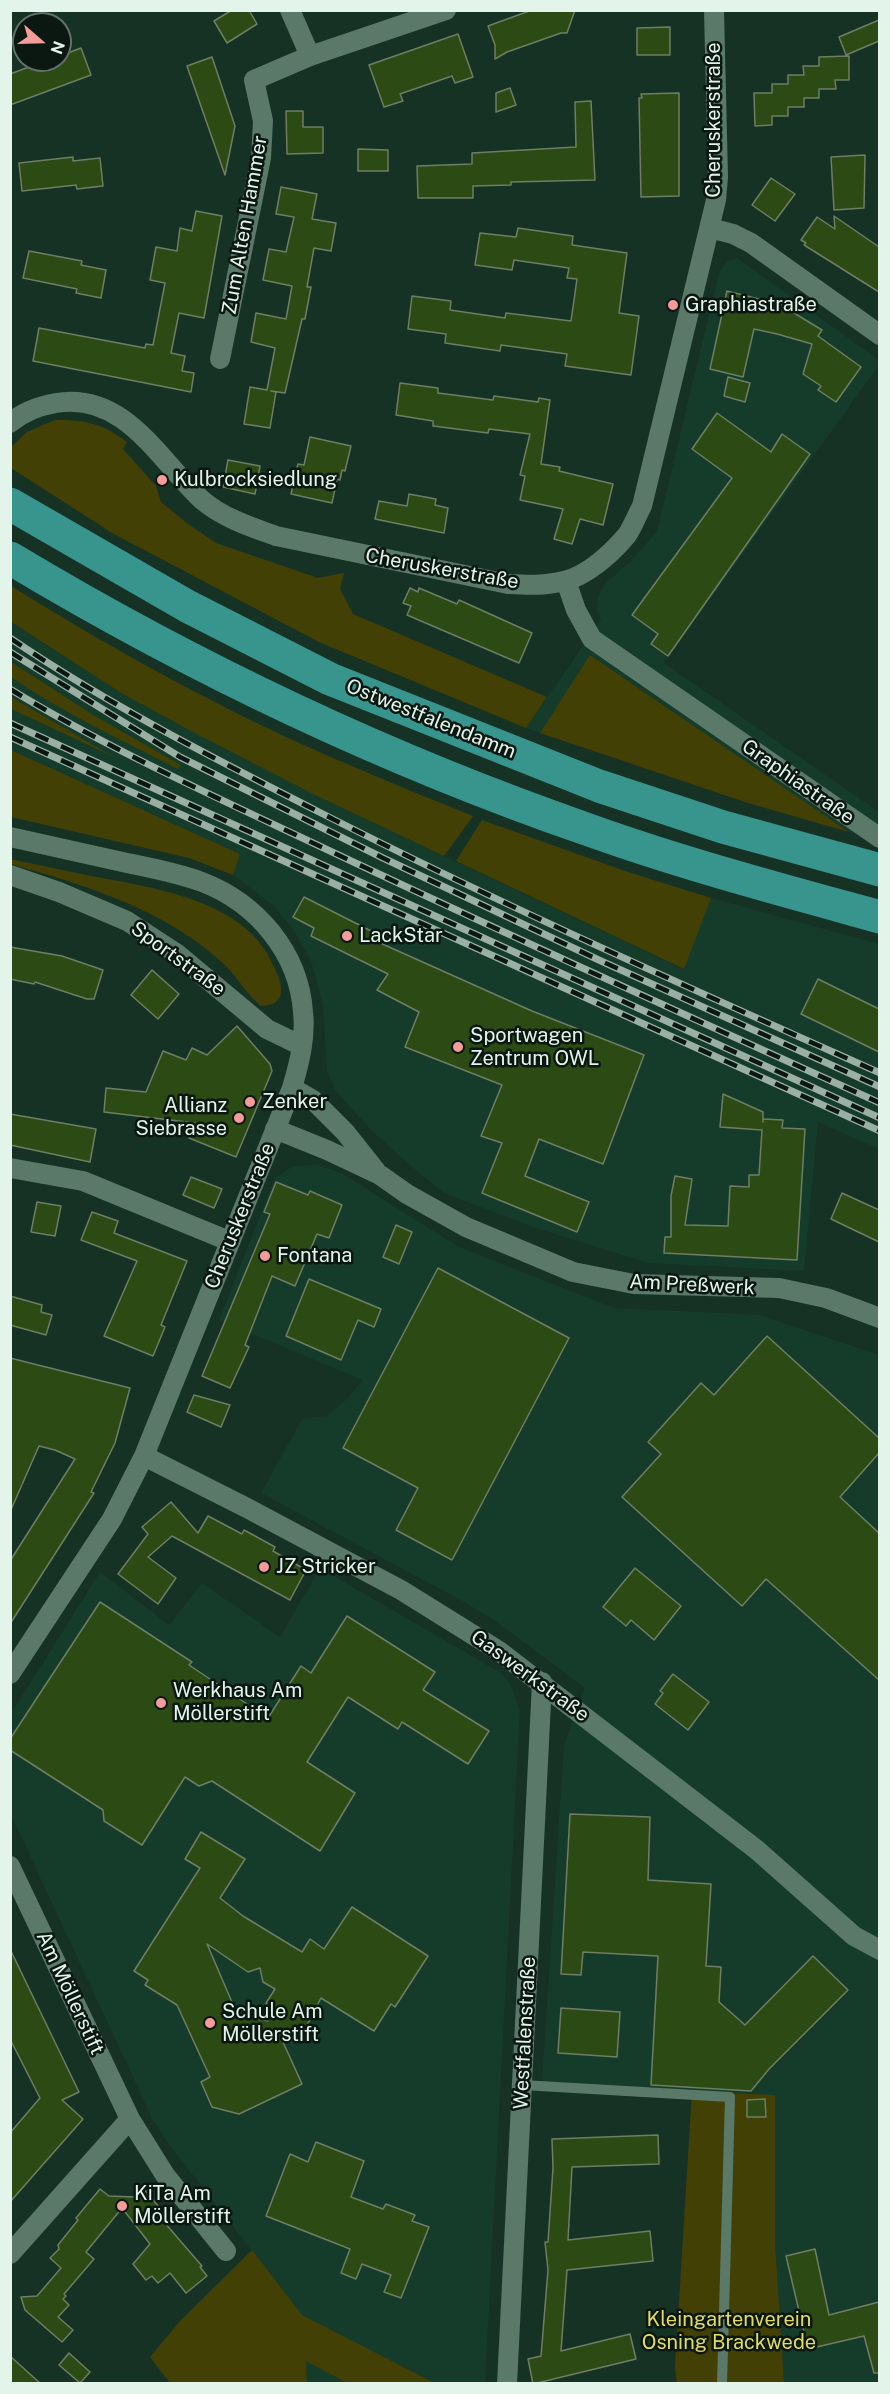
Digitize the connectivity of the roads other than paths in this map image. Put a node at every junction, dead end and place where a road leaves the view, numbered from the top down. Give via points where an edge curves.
1 (290, 10) edge
2 (446, 10) edge
3 (714, 10) edge
4 (310, 56) junction
5 (710, 228) junction
6 (879, 335) edge
7 (220, 359) dead end
8 (13, 413) edge
9 (10, 504) edge
10 (10, 558) edge
11 (566, 581) junction
12 (10, 837) edge
13 (879, 838) edge
14 (879, 870) edge
15 (10, 876) edge
16 (879, 917) edge
17 (302, 1046) junction
18 (292, 1088) junction
19 (275, 1129) junction
20 (10, 1168) edge
21 (380, 1175) junction
22 (229, 1240) junction
23 (879, 1318) edge
24 (144, 1456) junction
25 (10, 1674) edge
26 (542, 1682) junction
27 (10, 1866) edge
28 (879, 1950) edge
29 (522, 2085) junction
30 (130, 2119) junction
31 (226, 2251) dead end
32 (10, 2254) edge
33 (507, 2384) edge
34 (722, 2384) edge

1 - 4 street
2 - 4 street, Zum Alten Hammer
3 - 5 street, Cheruskerstraße via 718,177
4 - 7 street, Zum Alten Hammer via 254,80 263,121 261,158
5 - 6 street via 751,243
5 - 11 street, Cheruskerstraße via 642,506 628,533 613,550
8 - 11 street, Cheruskerstraße via 72,400 99,405 128,421 204,501 224,515 276,536 508,584
9 - 14 highway, Ostwestfalendamm via 187,606 320,674 622,794 723,827
10 - 16 highway via 85,602 307,717 442,776 703,868
11 - 13 street, Graphiastraße via 592,639
12 - 17 street, Cheruskerstraße via 165,871 203,882 236,899 265,923 284,949 298,981 304,1013
15 - 17 street, Sportstraße via 59,891 127,921 176,953 267,1029
17 - 18 street, Cheruskerstraße
18 - 19 street, Cheruskerstraße
18 - 21 street, Am Preßwerk via 313,1100
19 - 21 street, Am Preßwerk
19 - 22 street, Cheruskerstraße
20 - 22 street via 83,1181
21 - 23 street, Am Preßwerk via 466,1227 573,1272 634,1284 778,1288 826,1298
22 - 24 street, Cheruskerstraße
24 - 25 street, Cheruskerstraße via 112,1519
24 - 26 street, Gaswerkstraße via 401,1590
26 - 28 street, Gaswerkstraße via 757,1850 854,1936
26 - 29 street, Westfalenstraße
27 - 30 street, Am Möllerstift
29 - 33 street, Westfalenstraße
29 - 34 lane via 729,2097
30 - 31 street, Am Möllerstift via 165,2175
30 - 32 street

